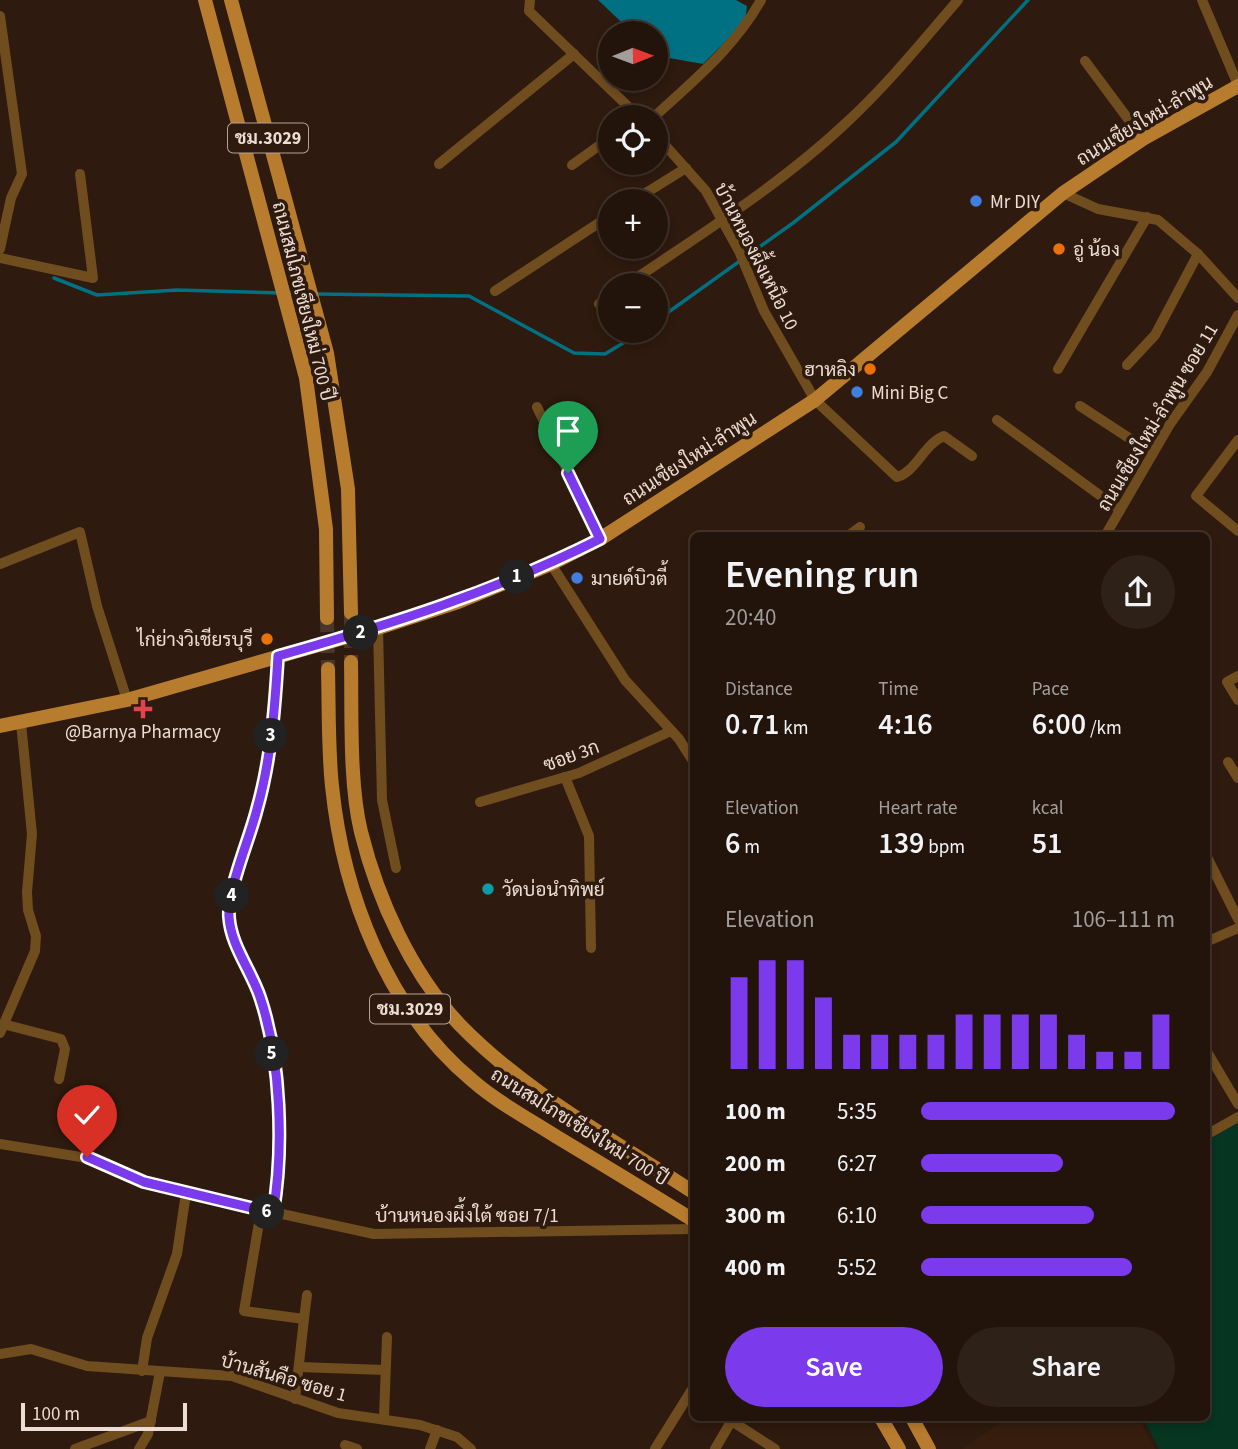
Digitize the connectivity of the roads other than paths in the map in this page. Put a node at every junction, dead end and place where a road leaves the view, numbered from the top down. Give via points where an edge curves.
1 (205, 0) edge
2 (231, 0) edge
3 (761, 0) edge
4 (958, 0) edge
5 (1202, 0) edge
6 (529, 4) edge
7 (0, 16) edge
8 (574, 54) junction
9 (1085, 61) dead end
10 (1238, 85) edge
11 (627, 105) edge
12 (667, 105) edge
13 (1143, 139) junction
14 (598, 147) edge
15 (668, 148) edge
16 (439, 164) dead end
17 (572, 166) dead end
18 (686, 168) junction
19 (80, 174) dead end
20 (652, 189) edge
21 (1063, 193) junction
22 (1146, 217) junction
23 (723, 219) junction
24 (598, 224) edge
25 (0, 250) edge
26 (1198, 254) junction
27 (0, 258) edge
28 (644, 273) edge
29 (495, 291) dead end
30 (1238, 298) edge
31 (1238, 316) edge
32 (1127, 365) dead end
33 (1058, 369) dead end
34 (815, 400) junction
35 (1080, 406) dead end
36 (537, 407) dead end
37 (997, 420) dead end
38 (1238, 440) edge
39 (1152, 453) junction
40 (972, 456) dead end
41 (1120, 510) junction
42 (860, 527) dead end
43 (1238, 531) edge
44 (853, 532) edge
45 (1107, 532) edge
46 (600, 539) junction
47 (0, 564) edge
48 (551, 564) junction
49 (351, 613) tunnel mouth
50 (327, 618) tunnel mouth
51 (377, 628) junction
52 (278, 656) junction
53 (351, 662) tunnel mouth
54 (328, 669) tunnel mouth
55 (1238, 676) edge
56 (127, 700) junction
57 (1238, 700) edge
58 (21, 723) junction
59 (0, 726) edge
60 (670, 731) junction
61 (690, 752) edge
62 (1228, 762) dead end
63 (565, 778) junction
64 (1238, 778) edge
65 (480, 802) dead end
66 (1210, 863) edge
67 (396, 868) dead end
68 (1238, 919) edge
69 (1238, 928) edge
70 (1210, 940) edge
71 (591, 948) dead end
72 (1, 1029) edge
73 (1210, 1057) edge
74 (59, 1079) dead end
75 (1238, 1104) edge
76 (1238, 1116) edge
77 (1210, 1133) edge
78 (0, 1144) edge
79 (690, 1190) edge
80 (186, 1193) junction
81 (267, 1212) junction
82 (690, 1218) edge
83 (690, 1229) edge
84 (307, 1295) dead end
85 (304, 1319) junction
86 (387, 1337) dead end
87 (0, 1354) edge
88 (299, 1367) junction
89 (385, 1370) junction
90 (142, 1371) junction
91 (160, 1372) junction
92 (690, 1396) edge
93 (295, 1399) junction
94 (384, 1418) junction
95 (151, 1421) junction
96 (728, 1421) edge
97 (732, 1421) edge
98 (883, 1421) edge
99 (914, 1421) edge
100 (437, 1430) junction
101 (345, 1445) dead end
102 (75, 1449) edge
103 (139, 1449) edge
104 (357, 1449) edge
105 (430, 1449) edge
106 (471, 1449) edge
107 (655, 1449) edge
108 (715, 1449) edge
109 (775, 1449) edge
110 (899, 1449) edge
111 (929, 1449) edge

1 - 50 main road, ถนนสมโภชเชียงใหม่ 700 ปี / ชม.3029 via 306,378 326,529
2 - 49 main road, ถนนสมโภชเชียงใหม่ 700 ปี / ชม.3029 via 327,353 348,488
3 - 12 street via 720,57
4 - 23 street via 845,124
5 - 10 street
6 - 8 street
7 - 25 street via 22,174 11,198
8 - 11 street
8 - 16 street
9 - 13 street
10 - 13 main road, ถนนเชียงใหม่-ลำพูน
13 - 21 main road, ถนนเชียงใหม่-ลำพูน
14 - 17 street
15 - 18 street, บ้านหนองผึ้งเหนือ 10
18 - 20 street
18 - 23 street, บ้านหนองผึ้งเหนือ 10
19 - 27 street via 93,278
21 - 22 street via 1098,209
21 - 34 main road, ถนนเชียงใหม่-ลำพูน
22 - 26 street via 1158,220
22 - 33 street
23 - 28 street
23 - 34 street, บ้านหนองผึ้งเหนือ 10 via 764,311
24 - 29 street
26 - 30 street
26 - 32 street via 1155,335
31 - 39 street, ถนนเชียงใหม่-ลำพูน ซอย 11 via 1207,372
34 - 40 street, บ้านหนองผึ้งเหนือ 10 via 897,477 944,436
34 - 46 main road, ถนนเชียงใหม่-ลำพูน
35 - 39 street
36 - 46 street
37 - 41 street
38 - 43 street via 1196,496
39 - 41 street, ถนนเชียงใหม่-ลำพูน ซอย 11
41 - 45 street, ถนนเชียงใหม่-ลำพูน ซอย 11
42 - 44 street
46 - 48 main road, ถนนเชียงใหม่-ลำพูน
47 - 56 street via 80,532 97,606
48 - 51 main road, ถนนเชียงใหม่-ลำพูน via 458,602
48 - 60 street via 625,680
51 - 52 main road, ถนนเชียงใหม่-ลำพูน
51 - 67 street via 382,800
52 - 56 main road, ถนนเชียงใหม่-ลำพูน
52 - 81 street via 261,794 228,914 231,933 260,996 271,1039 278,1181
53 - 79 main road, ถนนสมโภชเชียงใหม่ 700 ปี / ชม.3029 via 360,830 404,945 429,984 459,1024 530,1085
54 - 82 main road, ถนนสมโภชเชียงใหม่ 700 ปี / ชม.3029 via 332,785 344,863 386,970 422,1027 472,1080 506,1106
55 - 57 street via 1227,682
56 - 58 main road, ถนนเชียงใหม่-ลำพูน
58 - 59 main road, ถนนเชียงใหม่-ลำพูน
58 - 72 street via 32,834 28,910 36,936 35,951
60 - 61 street
60 - 63 street, ซอย 3ก
62 - 64 street
63 - 65 street, ซอย 3ก
63 - 71 street via 589,836
66 - 68 street
69 - 70 street
72 - 74 street via 61,1039 65,1049
73 - 75 street
76 - 77 street
78 - 80 street, บ้านหนองผึ้งใต้ ซอย 7/1 via 87,1157 144,1182
80 - 81 street, บ้านหนองผึ้งใต้ ซอย 7/1
80 - 90 street via 177,1254 147,1338
81 - 83 street, บ้านหนองผึ้งใต้ ซอย 7/1 via 374,1234
81 - 85 street via 244,1311
84 - 85 street
85 - 88 street
86 - 89 street
87 - 90 street, บ้านสันคือ ซอย 1 via 31,1349 87,1366
88 - 89 street
88 - 93 street
89 - 94 street
90 - 91 street, บ้านสันคือ ซอย 1
91 - 93 street, บ้านสันคือ ซอย 1 via 232,1376
91 - 95 street
92 - 107 street
93 - 94 street, บ้านสันคือ ซอย 1 via 338,1413
94 - 100 street, บ้านสันคือ ซอย 1
95 - 102 street
95 - 103 street
96 - 108 street
97 - 109 street
98 - 110 main road
99 - 111 main road
100 - 105 street
100 - 106 street, บ้านสันคือ ซอย 1 via 457,1437
101 - 104 street

